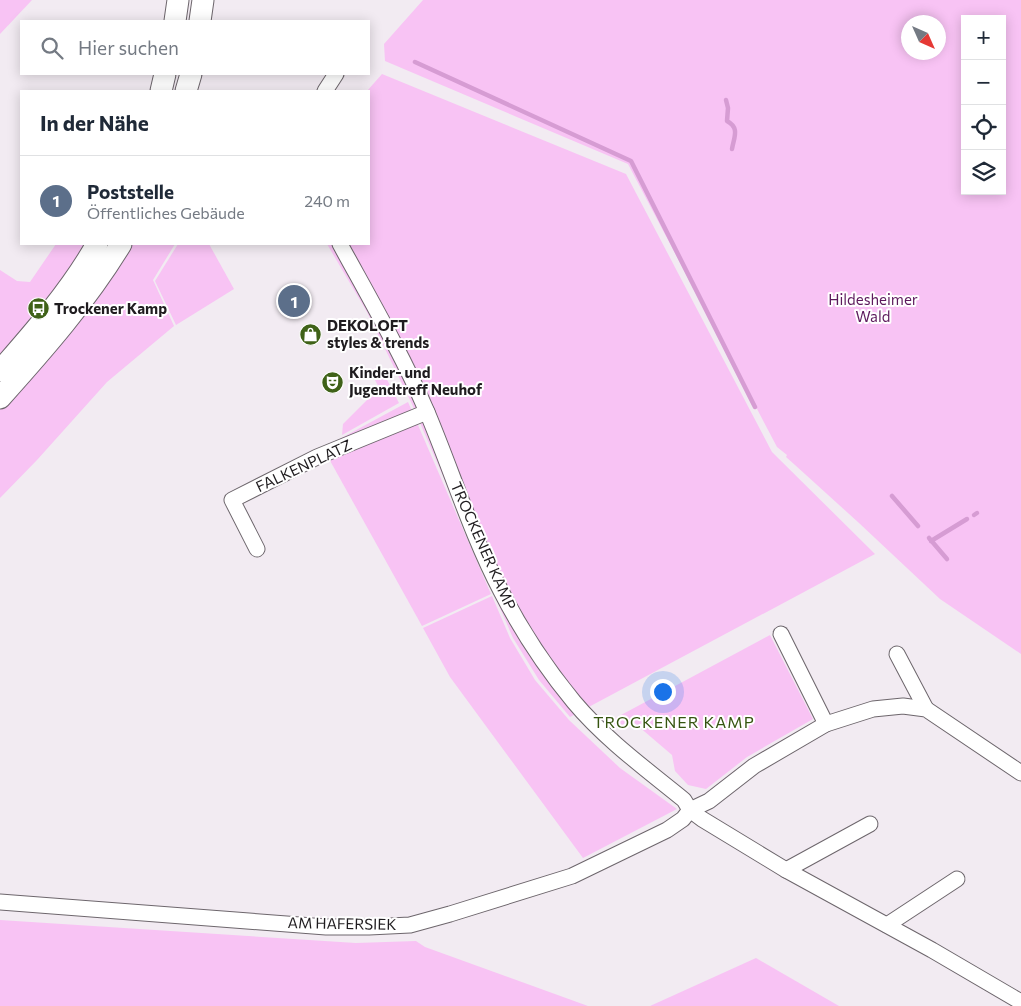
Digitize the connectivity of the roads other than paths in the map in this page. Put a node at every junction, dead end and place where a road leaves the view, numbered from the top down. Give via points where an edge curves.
1 (178, 0) edge
2 (203, 0) edge
3 (175, 20) edge
4 (200, 20) edge
5 (165, 75) edge
6 (191, 75) edge
7 (335, 75) edge
8 (161, 90) edge
9 (186, 90) edge
10 (326, 90) edge
11 (96, 245) edge
12 (120, 245) edge
13 (341, 245) edge
14 (0, 371) edge
15 (0, 398) edge
16 (427, 412) junction
17 (257, 549) dead end
18 (781, 634) dead end
19 (896, 654) dead end
20 (926, 709) junction
21 (826, 724) junction
22 (1021, 773) edge
23 (690, 810) junction
24 (870, 824) dead end
25 (786, 870) junction
26 (957, 879) dead end
27 (0, 902) edge
28 (887, 925) junction
29 (1021, 1002) edge

1 - 3 main road
2 - 4 main road
5 - 8 main road
6 - 9 main road
7 - 10 street
11 - 14 main road via 54,305
12 - 15 main road via 72,315
13 - 16 street, TROCKENER KAMP
16 - 17 street, FALKENPLATZ via 317,457 232,500
16 - 23 street, TROCKENER KAMP via 500,591 543,661 593,723 684,800
18 - 21 street
19 - 20 street
20 - 21 street, AM HAFERSIEK via 903,706 873,709
20 - 22 street
21 - 23 street, AM HAFERSIEK via 754,766 709,801
23 - 25 street, TROCKENER KAMP
23 - 27 street, AM HAFERSIEK via 684,819 668,830 572,876 410,925 326,926
24 - 25 street
25 - 28 street, TROCKENER KAMP
26 - 28 street
28 - 29 street, TROCKENER KAMP

